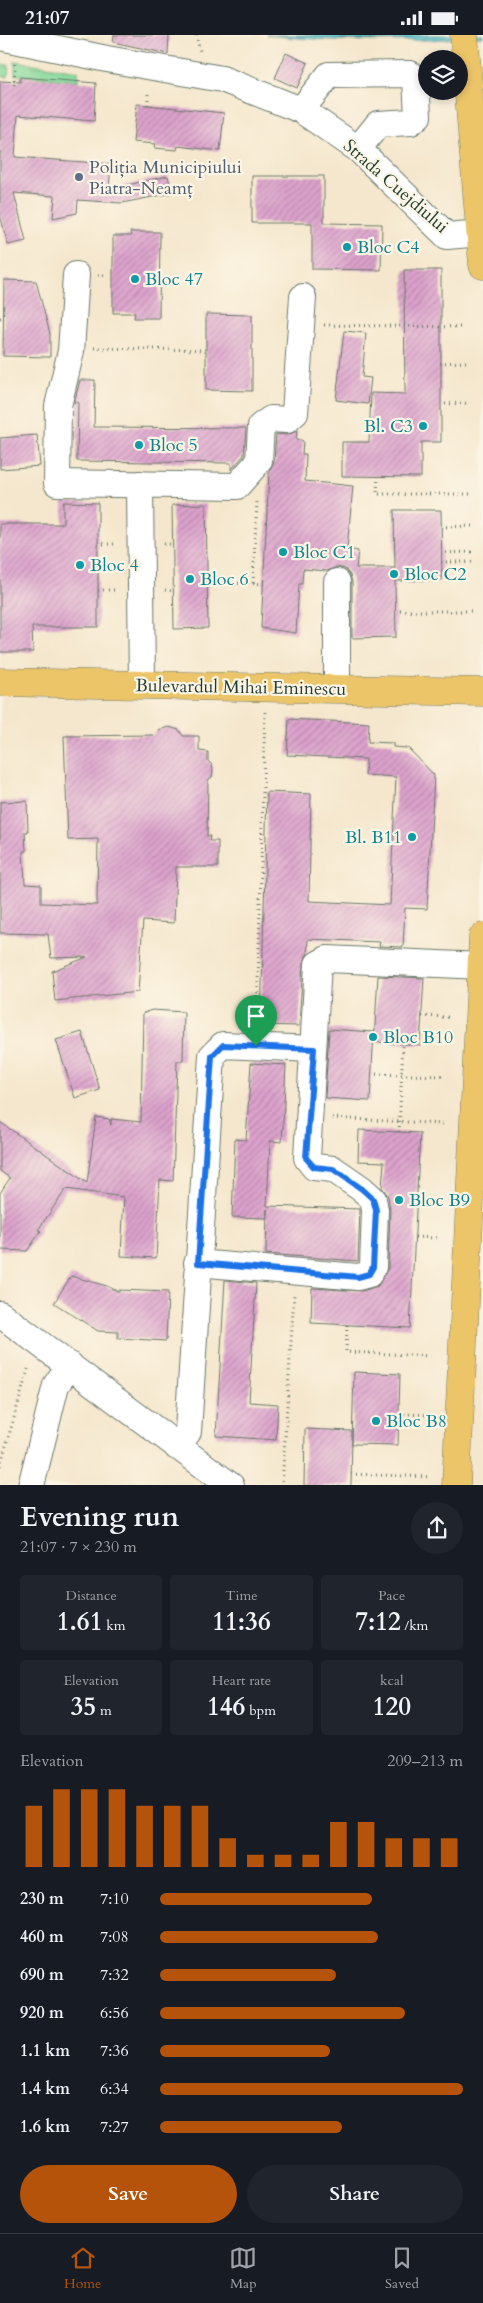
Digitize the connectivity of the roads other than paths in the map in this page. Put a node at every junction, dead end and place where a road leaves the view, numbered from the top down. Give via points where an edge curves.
1 (0, 37) edge
2 (468, 93) edge
3 (301, 110) junction
4 (358, 149) junction
5 (481, 233) junction
6 (483, 265) edge
7 (76, 275) dead end
8 (304, 297) dead end
9 (140, 484) junction
10 (337, 582) dead end
11 (0, 682) edge
12 (142, 685) junction
13 (337, 688) junction
14 (483, 689) edge
15 (483, 937) edge
16 (482, 966) junction
17 (314, 1049) junction
18 (198, 1263) junction
19 (0, 1314) edge
20 (70, 1365) junction
21 (177, 1447) junction
22 (31, 1485) edge
23 (231, 1485) edge
24 (456, 1485) edge

1 - 3 street, Strada Cuejdiului via 222,79
2 - 5 main road
3 - 4 street, Strada Cuejdiului
3 - 4 street via 329,75 410,74 416,79 418,116 412,122 378,124
4 - 5 street, Strada Cuejdiului via 447,236
5 - 6 main road
7 - 9 street via 72,347 58,406 57,483
8 - 9 street via 295,413 287,420 271,419 261,426 259,461 237,486
9 - 12 street
10 - 13 street
11 - 12 main road, Bulevardul Mihai Eminescu
12 - 13 main road, Bulevardul Mihai Eminescu
13 - 14 main road, Bulevardul Mihai Eminescu
15 - 16 main road
16 - 17 street via 327,959 318,964
16 - 24 main road
17 - 18 street via 223,1045 212,1056
17 - 18 street via 306,1158 314,1167 333,1169 373,1199 376,1210 373,1267 369,1274 358,1277
18 - 21 street via 188,1432
19 - 20 street
20 - 21 street
20 - 22 street via 56,1385
21 - 23 street

